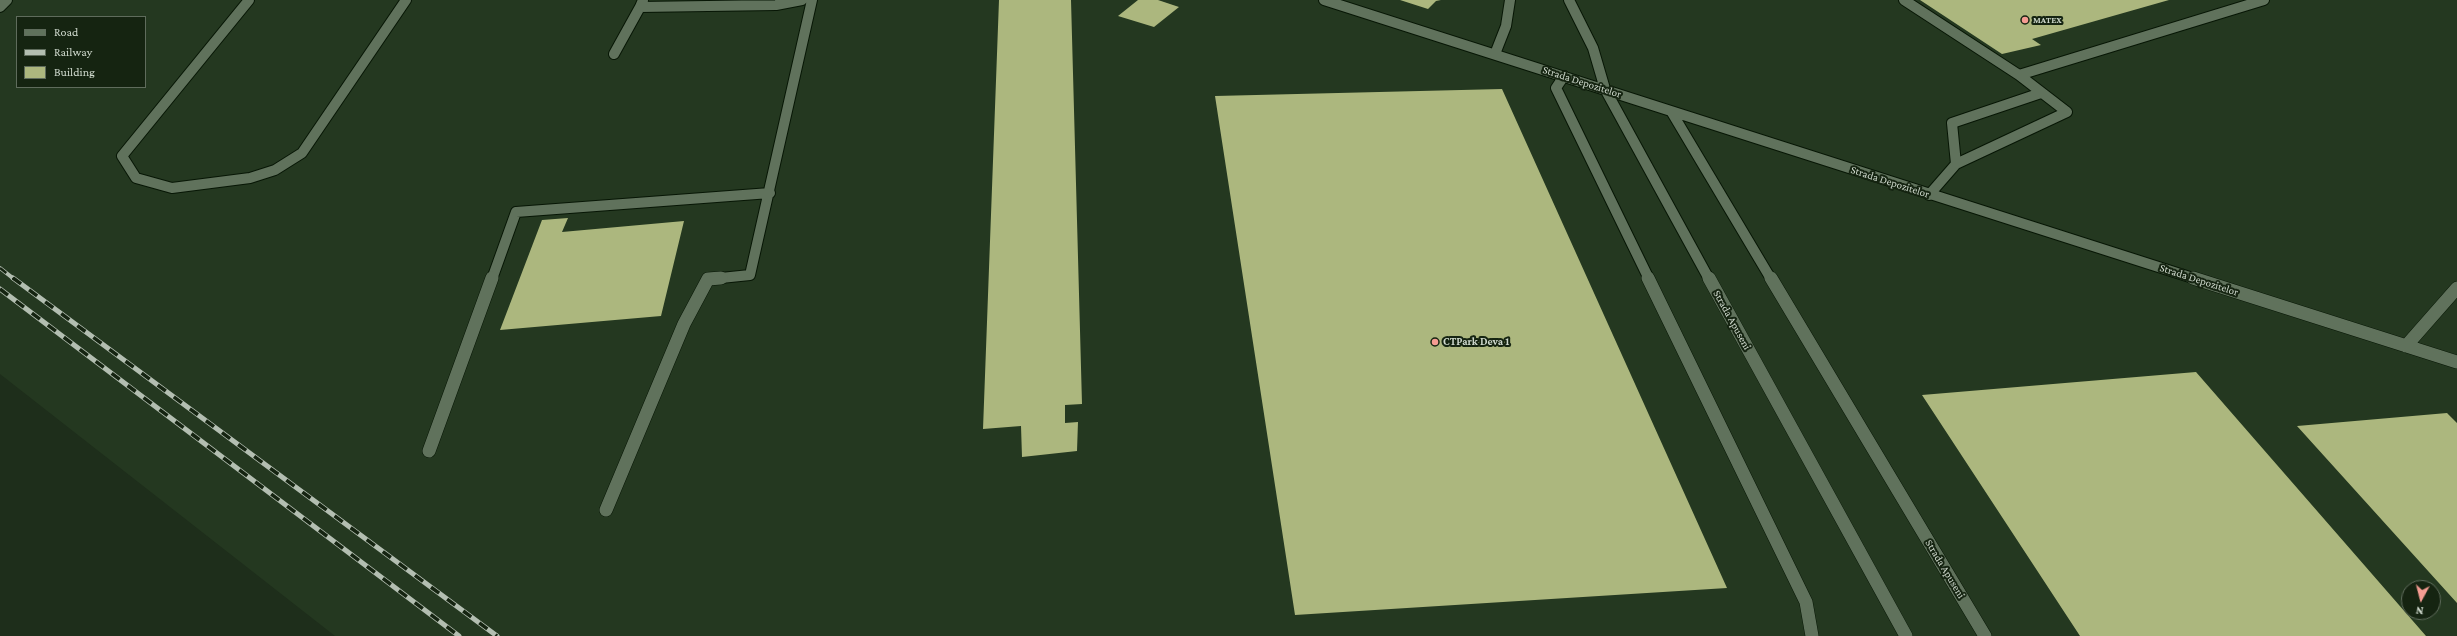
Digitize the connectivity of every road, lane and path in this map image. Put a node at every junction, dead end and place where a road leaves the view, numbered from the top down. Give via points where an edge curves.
1 (7, 0) edge
2 (249, 0) edge
3 (406, 0) edge
4 (802, 0) edge
5 (812, 0) edge
6 (1324, 0) edge
7 (1510, 0) edge
8 (1570, 0) edge
9 (1904, 0) edge
10 (2264, 0) edge
11 (641, 4) edge
12 (0, 7) edge
13 (614, 54) dead end
14 (1495, 54) junction
15 (2020, 75) junction
16 (1564, 76) junction
17 (1605, 89) junction
18 (2041, 93) junction
19 (1671, 111) junction
20 (1956, 164) junction
21 (770, 193) junction
22 (1929, 194) junction
23 (2457, 288) edge
24 (2406, 346) junction
25 (2457, 362) edge
26 (429, 451) dead end
27 (606, 510) dead end
28 (1812, 636) edge
29 (1906, 636) edge
30 (1985, 636) edge

1 - 12 street
2 - 3 street via 122,156 136,178 172,188 250,178 275,170 302,153
4 - 11 street via 776,5
5 - 21 street
6 - 14 street, Strada Depozitelor
7 - 14 street via 1506,26
8 - 17 street, Strada Apuseni via 1592,48
9 - 15 street
10 - 15 street
11 - 13 street
14 - 16 street, Strada Depozitelor
15 - 18 street
16 - 17 street, Strada Depozitelor
16 - 28 street via 1556,88 1806,602
17 - 19 street, Strada Depozitelor
17 - 29 street, Strada Apuseni
18 - 20 street via 1952,123
18 - 20 street via 2065,110 2066,114
19 - 22 street, Strada Depozitelor
19 - 30 street, Strada Apuseni
20 - 22 street
21 - 26 street via 516,212
21 - 27 street via 750,275 708,279 684,324
22 - 24 street, Strada Depozitelor
23 - 24 street
24 - 25 street, Strada Depozitelor

